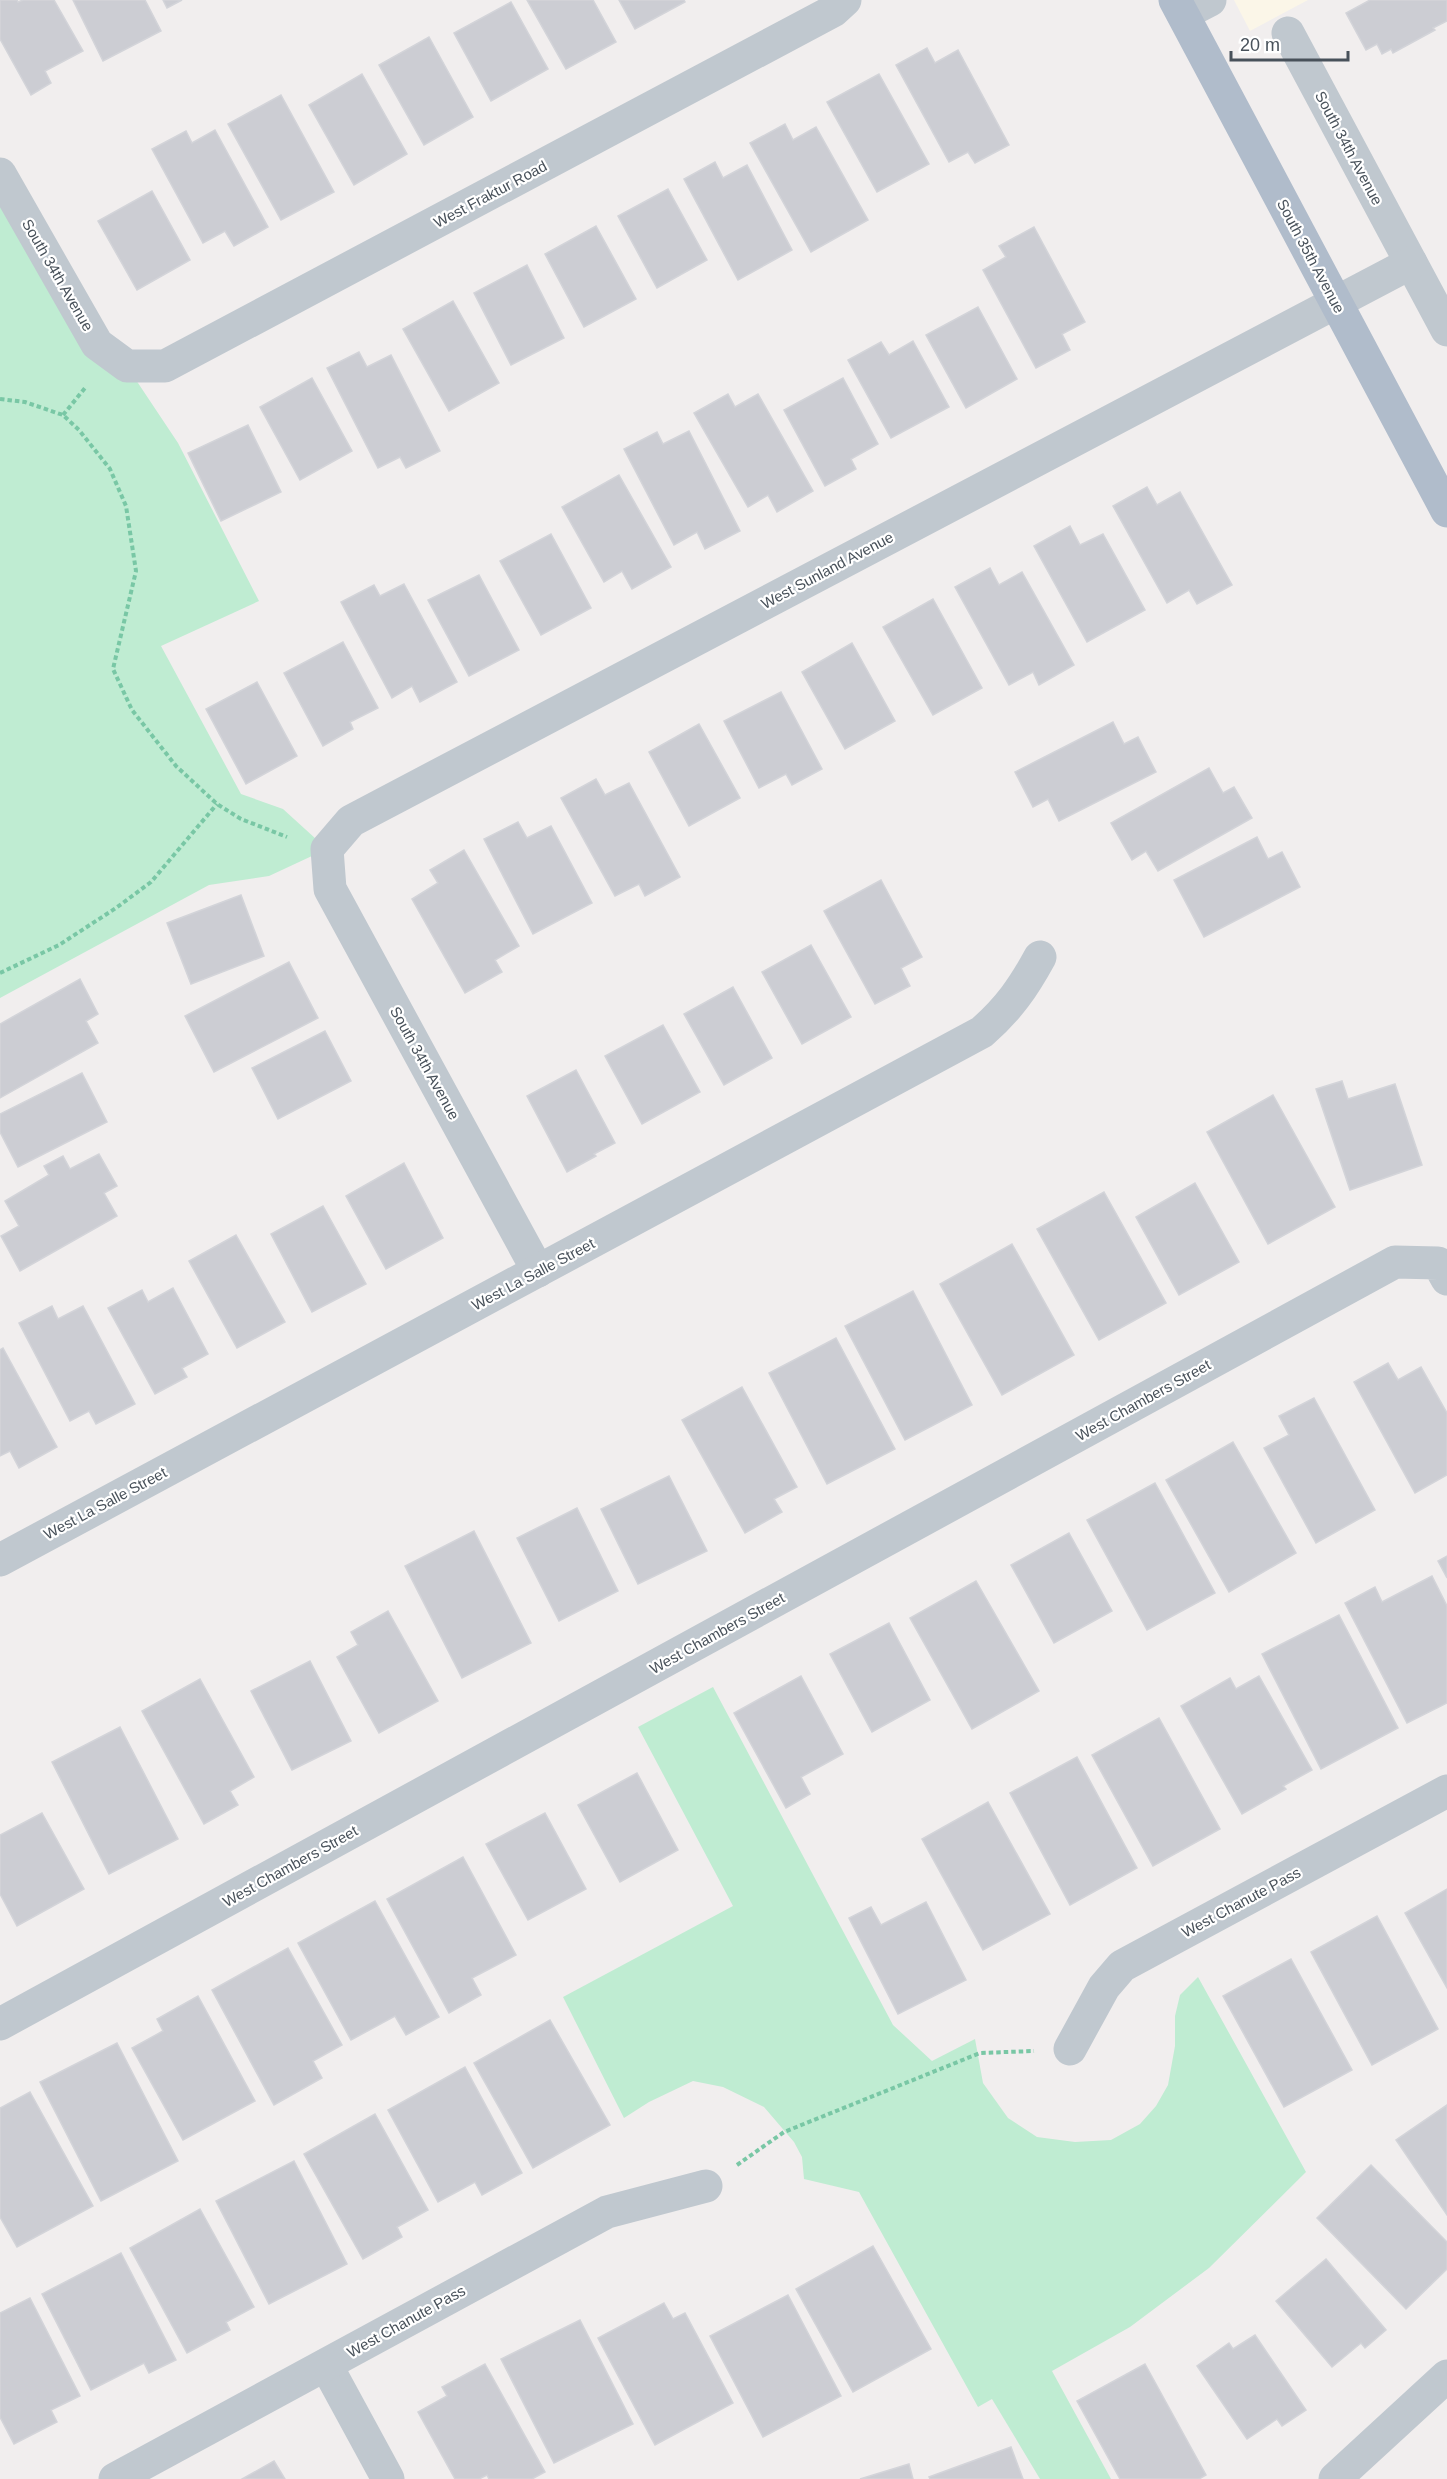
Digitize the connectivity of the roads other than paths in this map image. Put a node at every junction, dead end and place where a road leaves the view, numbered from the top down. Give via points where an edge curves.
1 (845, 0) edge
2 (1189, 5) edge
3 (1288, 33) dead end
4 (0, 175) edge
5 (1411, 263) junction
6 (1336, 303) junction
7 (1447, 330) edge
8 (127, 366) joint
9 (1447, 511) edge
10 (327, 849) joint
11 (1040, 957) dead end
12 (538, 1271) junction
13 (1443, 1271) edge
14 (0, 1560) edge
15 (1447, 1791) edge
16 (0, 2024) edge
17 (1070, 2049) road end
18 (706, 2186) road end
19 (326, 2365) junction
20 (1447, 2376) edge
21 (115, 2479) edge
22 (388, 2479) edge
23 (1335, 2479) edge

1 - 8 street, West Fraktur Road via 833,11 165,366
2 - 6 main road, South 35th Avenue
3 - 5 street, South 34th Avenue
4 - 8 street, South 34th Avenue via 97,344
5 - 6 street
5 - 7 street, South 34th Avenue
6 - 9 main road, South 35th Avenue
6 - 10 street, West Sunland Avenue via 351,820
10 - 12 street, South 34th Avenue via 330,889
11 - 12 street, West La Salle Street via 1005,1012 982,1032
12 - 14 street, West La Salle Street
13 - 16 street, West Chambers Street via 1395,1263
15 - 17 street, West Chanute Pass via 1122,1966 1104,1988
18 - 19 street, West Chanute Pass via 607,2212
19 - 21 street, West Chanute Pass
19 - 22 street
20 - 23 street

